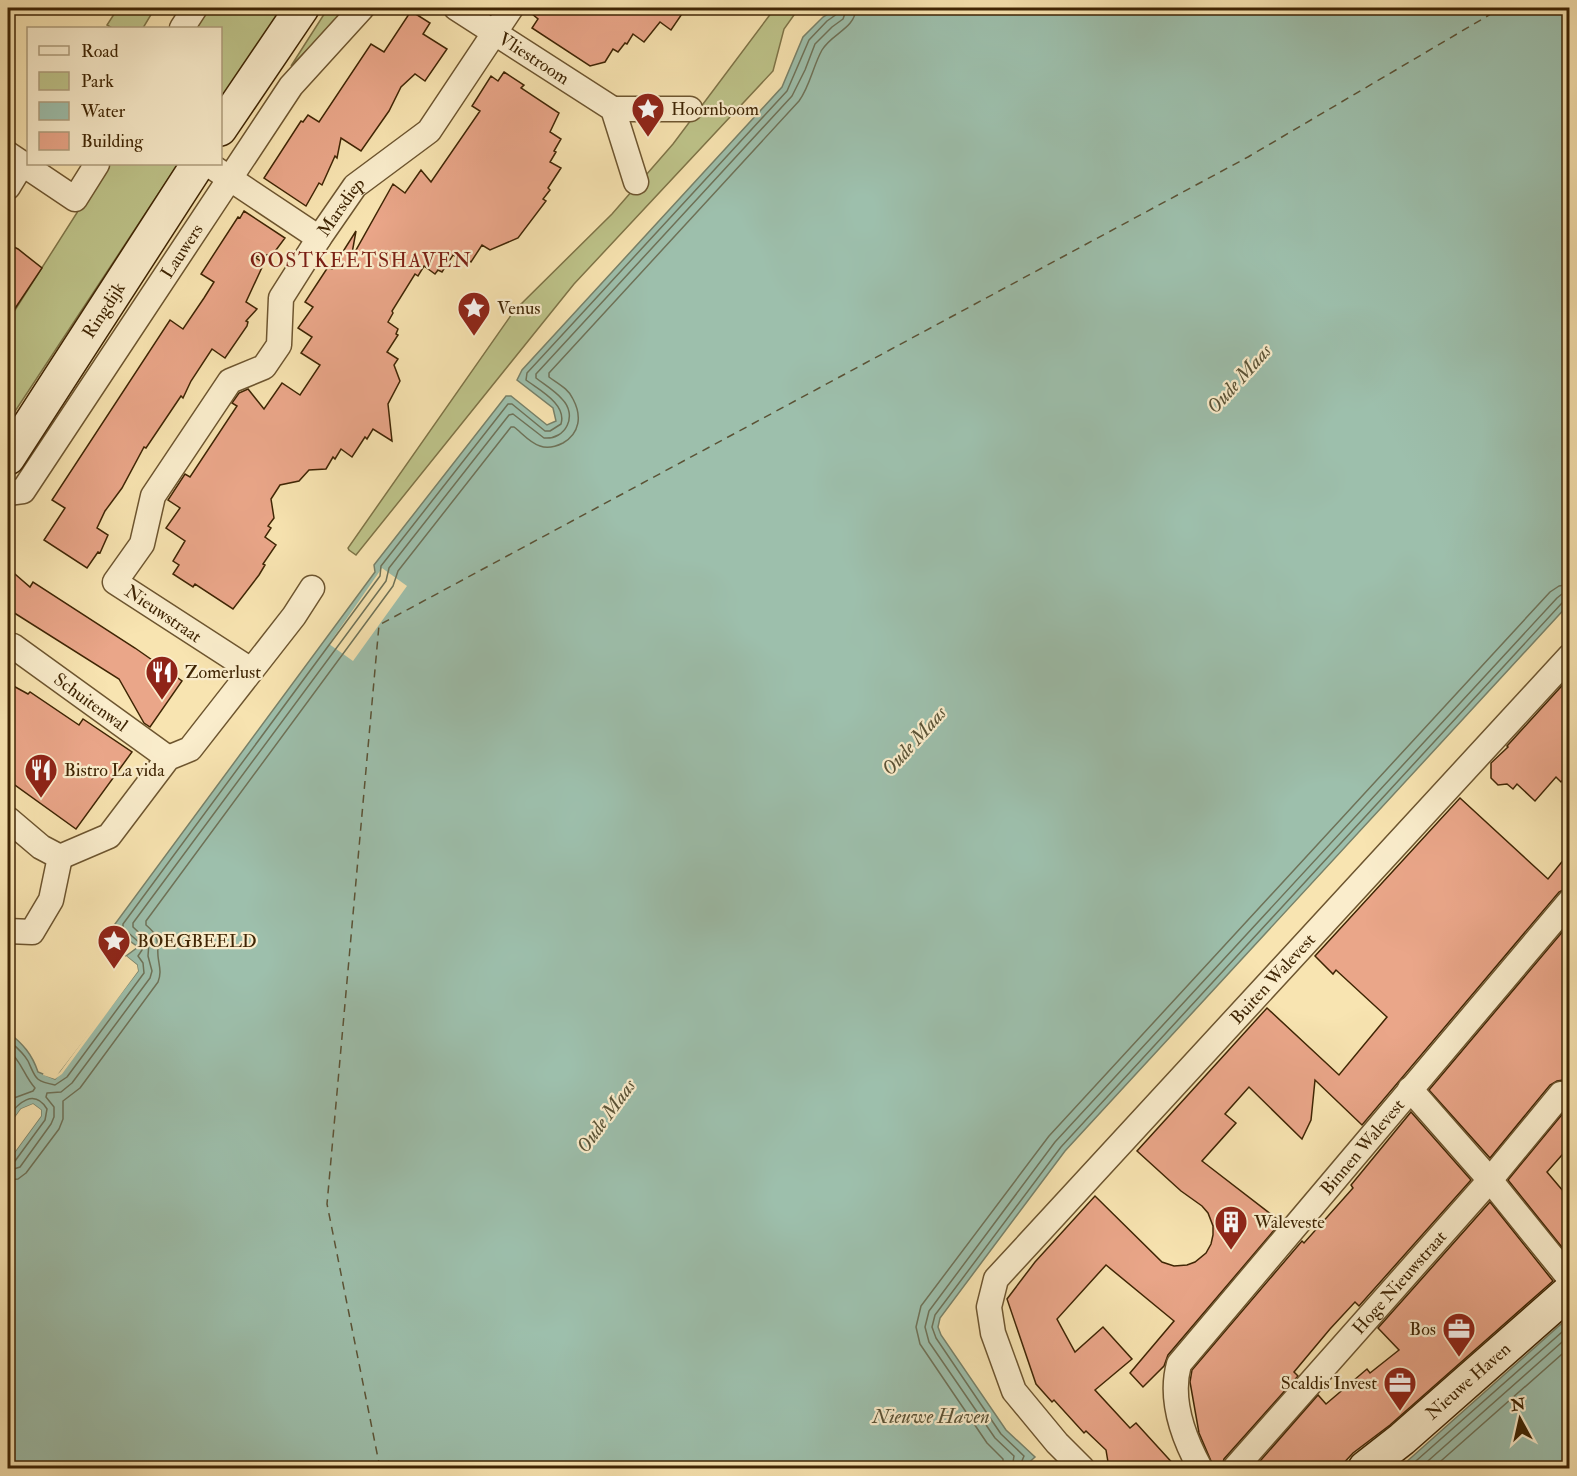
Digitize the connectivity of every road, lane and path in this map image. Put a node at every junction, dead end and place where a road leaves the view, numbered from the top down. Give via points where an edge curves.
1 (195, 8) edge
2 (302, 8) edge
3 (362, 8) edge
4 (456, 8) edge
5 (511, 8) edge
6 (183, 27) edge
7 (494, 32) junction
8 (613, 109) junction
9 (690, 110) dead end
10 (222, 126) edge
11 (15, 159) edge
12 (96, 165) edge
13 (197, 165) edge
14 (210, 165) edge
15 (228, 177) junction
16 (636, 182) dead end
17 (8, 187) edge
18 (319, 238) junction
19 (8, 458) edge
20 (8, 493) edge
21 (142, 544) joint
22 (312, 588) dead end
23 (13, 646) dead end
24 (1569, 656) edge
25 (251, 670) junction
26 (168, 758) junction
27 (8, 819) edge
28 (60, 857) junction
29 (1569, 901) edge
30 (8, 931) edge
31 (1410, 1089) junction
32 (1561, 1094) dead end
33 (1490, 1179) junction
34 (1569, 1279) edge
35 (1569, 1291) edge
36 (1082, 1468) edge
37 (1200, 1468) edge
38 (1235, 1468) edge
39 (1365, 1468) edge

1 - 6 street
2 - 10 main road
3 - 15 street, Lauwers via 291,86
4 - 7 street, Vliestroom
5 - 7 street, Marsdiep
7 - 8 street, Vliestroom
7 - 18 street, Marsdiep via 429,131 355,186
8 - 9 street
8 - 16 street
11 - 12 street via 75,199
11 - 17 street
13 - 19 main road, Ringdijk
14 - 15 street
15 - 18 street
15 - 20 street, Lauwers via 23,491
18 - 21 street, Marsdiep via 281,298 279,345 264,367 230,381 191,437 153,496
21 - 25 street, Nieuwstraat via 115,582
22 - 25 street
23 - 26 street, Schuitenwal
24 - 36 street, Buiten Walevest via 996,1279 989,1307 993,1333 1014,1391
25 - 26 street via 190,749
26 - 28 street via 109,836
27 - 28 street
28 - 30 street via 51,900 32,932
29 - 31 street, Binnen Walevest
31 - 33 street
31 - 37 street, Binnen Walevest via 1179,1364 1175,1377 1176,1404
32 - 33 street, Hoge Nieuwstraat
33 - 34 street
33 - 38 street, Hoge Nieuwstraat
35 - 39 main road, Nieuwe Haven

